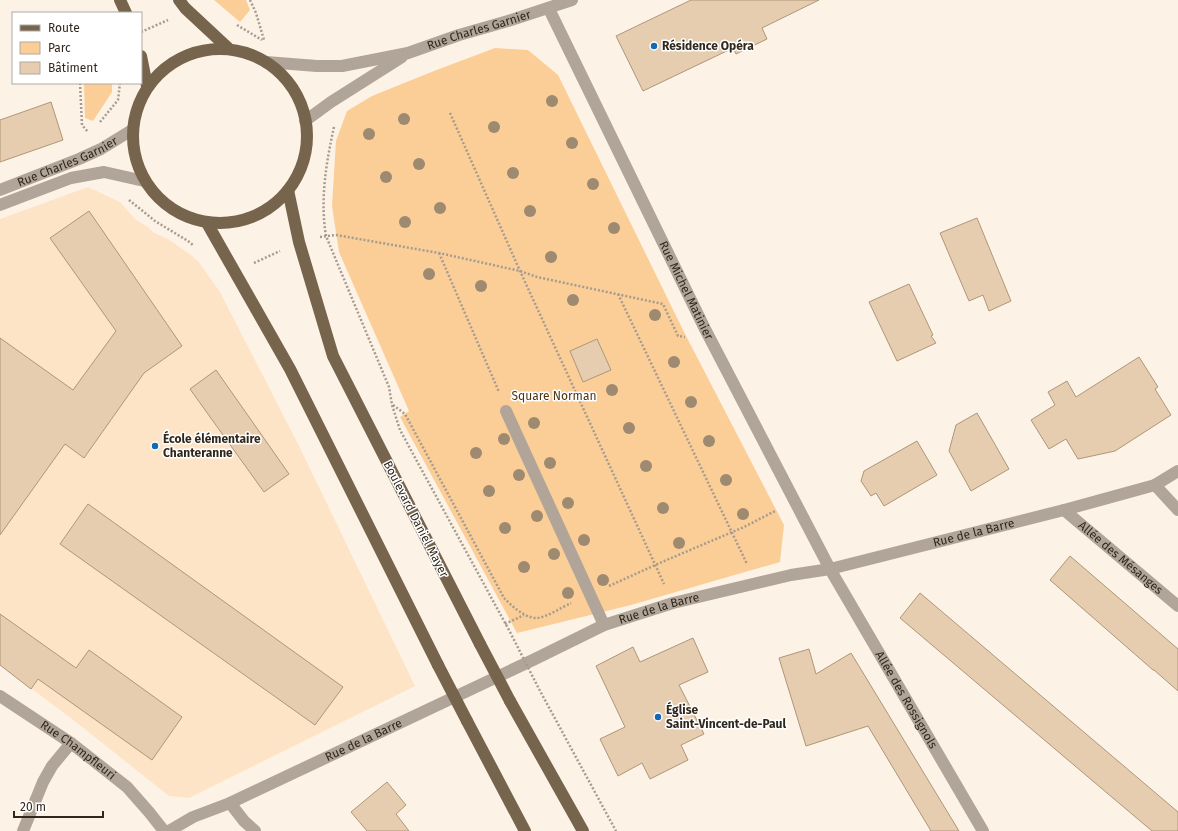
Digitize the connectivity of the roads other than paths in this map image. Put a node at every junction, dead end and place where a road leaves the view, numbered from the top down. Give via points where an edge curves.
1 (120, 0) edge
2 (179, 0) edge
3 (572, 0) edge
4 (553, 5) edge
5 (126, 12) edge
6 (229, 49) junction
7 (408, 53) junction
8 (142, 61) edge
9 (266, 62) junction
10 (147, 86) junction
11 (306, 120) junction
12 (132, 130) junction
13 (144, 181) junction
14 (0, 190) edge
15 (288, 190) junction
16 (0, 205) edge
17 (207, 223) junction
18 (506, 411) road end
19 (1178, 471) edge
20 (1155, 485) junction
21 (1064, 510) junction
22 (1178, 510) edge
23 (830, 568) junction
24 (1178, 606) edge
25 (604, 625) junction
26 (0, 696) edge
27 (70, 743) junction
28 (230, 803) junction
29 (24, 831) edge
30 (164, 831) edge
31 (169, 831) edge
32 (255, 831) edge
33 (525, 831) edge
34 (583, 831) edge
35 (983, 831) edge

1 - 5 main road
2 - 6 main road via 184,8
3 - 4 street, Rue Charles Garnier
4 - 7 street, Rue Charles Garnier
4 - 23 street, Rue Michel Matinier via 706,329
6 - 9 main road
6 - 10 main road via 205,49 183,56 163,69
7 - 9 street, Rue Charles Garnier via 342,66
7 - 11 street, Rue Charles Garnier
8 - 10 main road
9 - 11 main road via 285,78 298,98
10 - 12 main road via 137,107
11 - 15 main road via 307,142 303,163
12 - 13 main road
12 - 14 street, Rue Charles Garnier via 101,149
13 - 16 street via 104,172 71,178
13 - 17 main road via 159,200 181,215
15 - 17 main road via 278,202 257,216 232,223
15 - 34 main road, Boulevard Daniel Mayer, bridge via 299,242 333,356 480,644
17 - 33 main road, bridge via 290,369
18 - 25 street
19 - 20 street, Rue de la Barre
20 - 21 street, Rue de la Barre
20 - 22 street
21 - 23 street, Rue de la Barre
21 - 24 street, Allée des Mésanges
23 - 25 street, Rue de la Barre via 673,603
23 - 35 street, Allée des Rossignols
25 - 28 street, Rue de la Barre
26 - 27 street, Rue Champfleuri
27 - 29 street via 43,782
27 - 30 street, Rue Champfleuri via 127,787
28 - 31 street, Rue de la Barre via 193,817
28 - 32 street

